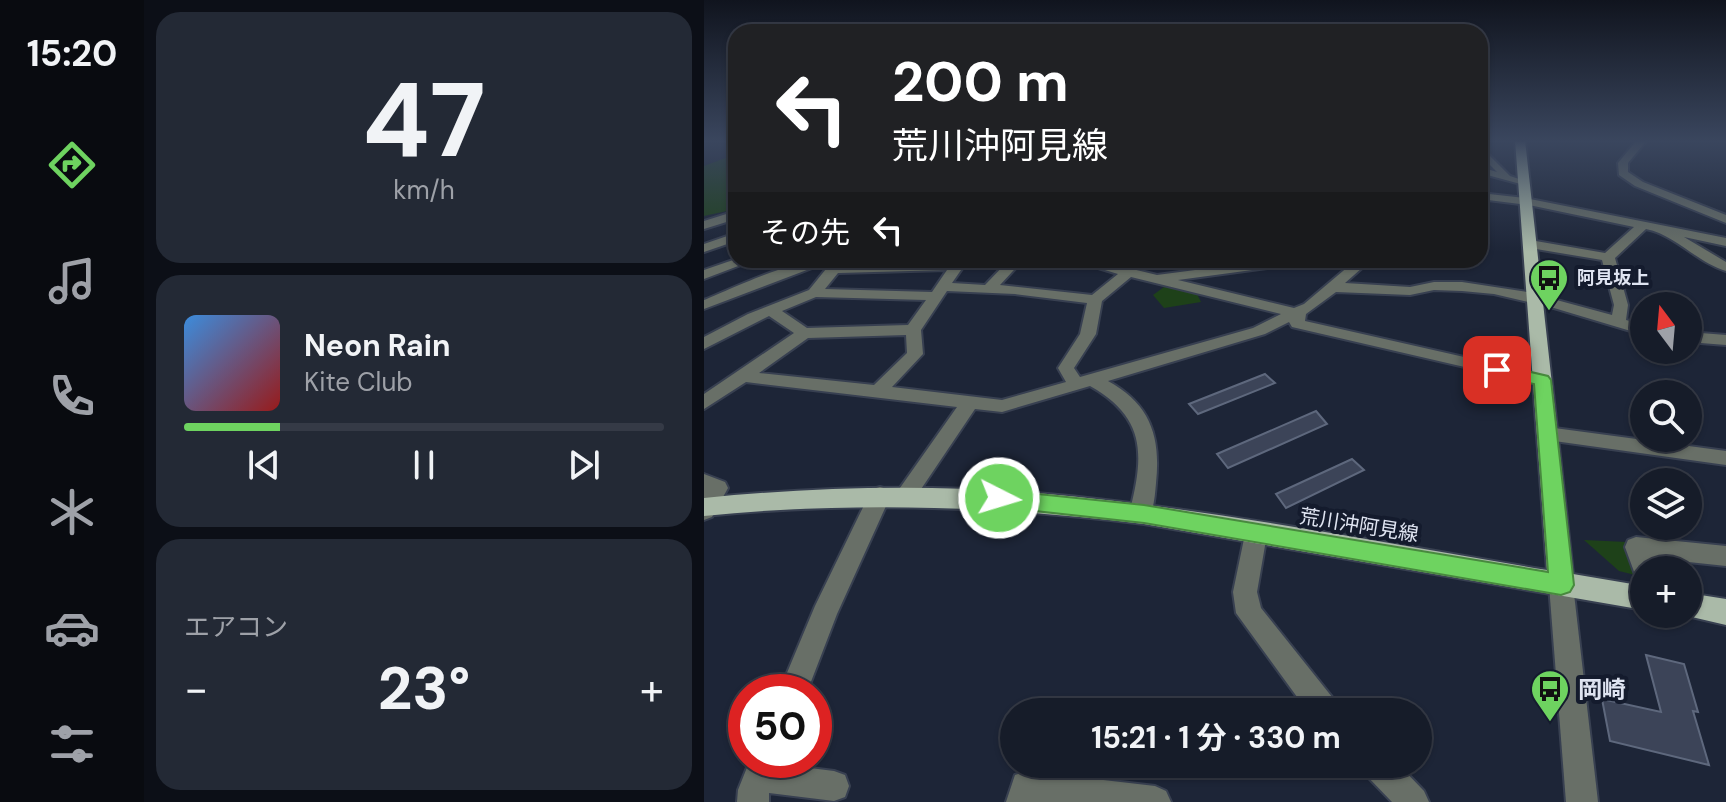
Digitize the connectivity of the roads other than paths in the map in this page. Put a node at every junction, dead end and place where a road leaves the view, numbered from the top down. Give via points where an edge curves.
1 (1494, 177) edge
2 (1508, 177) edge
3 (1521, 177) edge
4 (1629, 177) edge
5 (1522, 192) junction
6 (1488, 195) edge
7 (728, 218) edge
8 (1726, 219) edge
9 (1645, 224) junction
10 (704, 225) edge
11 (1667, 229) junction
12 (728, 240) edge
13 (1726, 242) edge
14 (1530, 244) junction
15 (704, 248) edge
16 (1608, 257) junction
17 (728, 267) edge
18 (1726, 267) edge
19 (811, 268) edge
20 (824, 268) edge
21 (956, 268) edge
22 (1009, 268) edge
23 (1115, 268) edge
24 (1237, 268) edge
25 (1354, 268) edge
26 (1129, 272) junction
27 (704, 275) edge
28 (1154, 279) junction
29 (1330, 287) junction
30 (990, 288) junction
31 (939, 292) junction
32 (814, 293) junction
33 (1095, 299) junction
34 (1535, 299) junction
35 (704, 305) edge
36 (771, 310) junction
37 (1298, 314) junction
38 (1618, 322) junction
39 (1630, 326) edge
40 (913, 330) junction
41 (804, 333) junction
42 (1702, 338) edge
43 (1726, 340) edge
44 (704, 344) edge
45 (740, 376) junction
46 (1542, 380) junction
47 (1085, 383) junction
48 (878, 391) junction
49 (970, 402) junction
50 (704, 403) edge
51 (1547, 434) junction
52 (1726, 458) edge
53 (704, 482) edge
54 (880, 495) junction
55 (906, 495) junction
56 (705, 508) edge
57 (1140, 514) junction
58 (1256, 534) junction
59 (1639, 556) edge
60 (1726, 556) edge
61 (1561, 585) junction
62 (1630, 596) edge
63 (1702, 608) edge
64 (1726, 612) edge
65 (800, 674) edge
66 (1315, 698) edge
67 (1390, 778) edge
68 (759, 780) edge
69 (834, 786) dead end
70 (1022, 802) edge
71 (1155, 802) edge
72 (1413, 802) edge
73 (1582, 802) edge

1 - 5 street
2 - 5 street
3 - 5 main road
4 - 8 street
5 - 6 street
5 - 9 street
5 - 14 main road
7 - 10 street
9 - 11 street
9 - 16 street
11 - 13 street
11 - 18 street via 1689,248
12 - 15 street
14 - 16 street
14 - 34 main road
16 - 38 street via 1621,305
17 - 27 street
19 - 35 street
20 - 32 street
21 - 31 street
22 - 30 street
23 - 26 street
24 - 28 street
25 - 29 street
26 - 28 street
26 - 33 street
28 - 37 street
29 - 34 street via 1473,288
29 - 37 street
30 - 31 street
30 - 33 street
31 - 32 street
31 - 40 street
32 - 36 street
33 - 47 street via 1088,334 1066,368
34 - 38 street
34 - 46 main road
36 - 41 street
36 - 44 street
37 - 46 street via 1297,324
37 - 47 street via 1221,344
38 - 39 street
40 - 41 street
40 - 48 street via 915,354
41 - 45 street
42 - 43 street
45 - 48 street
45 - 50 street
46 - 51 main road
47 - 49 street via 1002,406
47 - 57 street via 1128,403 1135,413 1149,455
48 - 49 street
49 - 55 street
51 - 52 street
51 - 61 main road
53 - 56 street via 718,488
54 - 55 main road, 荒川沖阿見線
54 - 56 main road, 荒川沖阿見線
54 - 65 street
55 - 57 main road, 荒川沖阿見線 via 999,498
57 - 58 main road, 荒川沖阿見線
58 - 61 main road, 荒川沖阿見線
58 - 66 street via 1245,592 1249,613
59 - 60 street via 1636,547
61 - 62 main road, 荒川沖阿見線
61 - 73 street
63 - 64 main road
67 - 72 street
68 - 69 street
70 - 71 street via 1026,786

